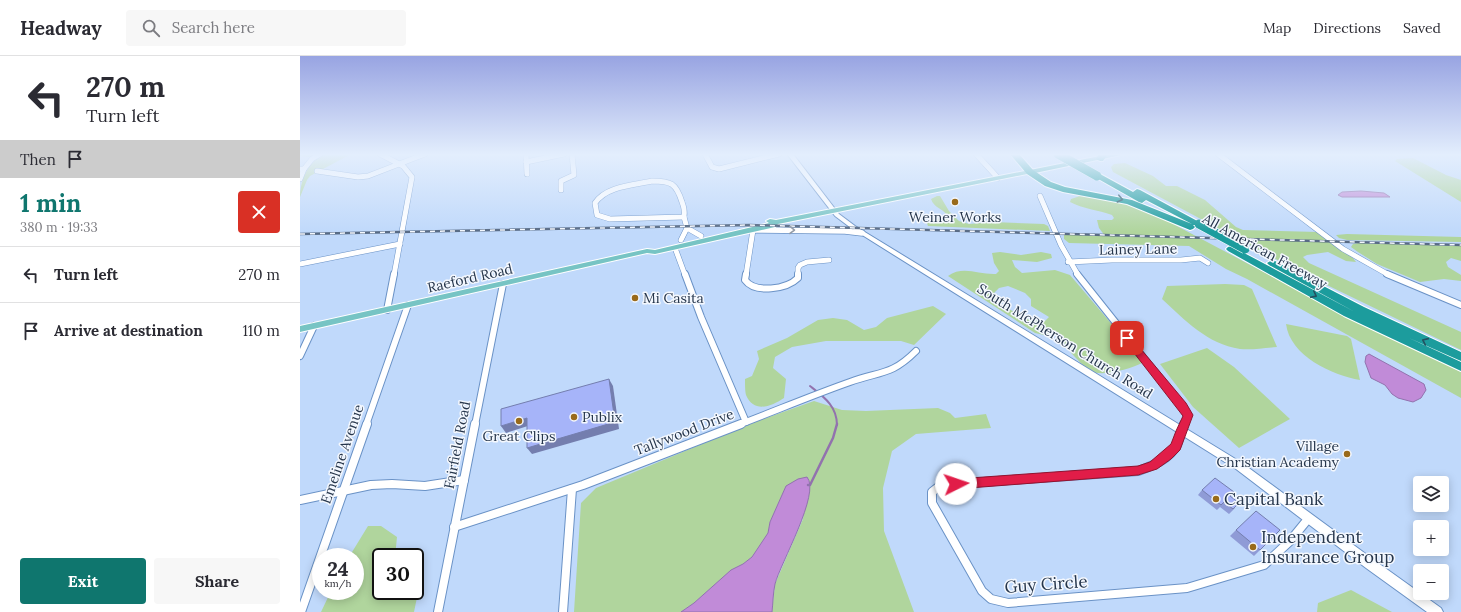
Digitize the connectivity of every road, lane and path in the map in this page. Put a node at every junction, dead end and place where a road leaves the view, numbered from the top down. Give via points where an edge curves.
1 (411, 180) edge
2 (563, 180) edge
3 (810, 180) edge
4 (988, 180) edge
5 (1040, 180) edge
6 (1110, 180) edge
7 (1110, 180) edge
8 (1253, 180) edge
9 (561, 190) dead end
10 (1040, 196) dead end
11 (833, 210) junction
12 (684, 217) junction
13 (776, 222) junction
14 (1188, 224) junction
15 (687, 228) junction
16 (753, 230) junction
17 (862, 233) junction
18 (701, 236) junction
19 (681, 240) junction
20 (400, 244) junction
21 (675, 248) junction
22 (647, 251) junction
23 (829, 260) dead end
24 (1068, 262) junction
25 (1208, 263) dead end
26 (300, 264) edge
27 (503, 284) junction
28 (408, 305) junction
29 (1461, 305) edge
30 (387, 310) junction
31 (314, 326) junction
32 (300, 329) edge
33 (916, 350) dead end
34 (300, 356) edge
35 (1461, 357) edge
36 (1461, 367) edge
37 (746, 422) junction
38 (1181, 431) junction
39 (464, 480) junction
40 (572, 489) junction
41 (343, 491) junction
42 (300, 500) edge
43 (1308, 519) junction
44 (454, 528) junction
45 (301, 612) edge
46 (438, 612) edge
47 (563, 612) edge
48 (1437, 612) edge

1 - 20 street
2 - 9 street
3 - 11 main road, South McPherson Church Road
4 - 11 main road, Raeford Road
5 -> 14 highway via 1052,185 1129,202
6 - 14 highway, All American Freeway
7 - 14 highway, All American Freeway
8 - 29 street via 1363,262
10 - 24 street
11 - 13 main road, Raeford Road
11 - 17 main road, South McPherson Church Road
12 - 12 street via 679,190 672,183 665,181 652,181 612,190 599,196 595,203 597,215 610,219
12 - 15 street
13 - 16 main road, Raeford Road via 772,226
13 - 18 main road, Raeford Road via 770,221
35 -> 14 highway, All American Freeway, bridge via 1344,302 1245,249
14 -> 36 highway, All American Freeway via 1348,313
15 - 18 street
15 - 19 street
16 -> 17 street
16 - 21 main road, Raeford Road
16 - 23 street via 744,280 751,288 794,282 798,278 797,269 800,264
17 - 38 main road, South McPherson Church Road
18 - 19 main road, Raeford Road
19 - 22 main road, Raeford Road
20 - 26 street
20 - 30 street
21 - 22 main road, Raeford Road
21 - 37 street
22 - 27 main road, Raeford Road
24 - 25 street, Lainey Lane via 1200,258
24 - 38 street via 1187,412 1188,419
27 - 28 main road, Raeford Road
27 - 39 street, Fairfield Road
28 - 30 main road, Raeford Road
28 - 41 street, Emeline Avenue
30 - 31 main road, Raeford Road
31 - 32 main road, Raeford Road
31 - 34 street
33 - 37 street, Tallywood Drive via 902,365 892,371 852,381
37 - 40 street, Tallywood Drive
38 - 43 main road, South McPherson Church Road via 1239,466
38 - 43 street, Guy Circle via 1176,446 1154,466 1138,470 940,485 931,494 932,503 982,591 991,599 1008,604 1187,588 1264,565 1290,541
39 - 41 street via 425,486 371,485
39 - 44 street, Fairfield Road
40 - 44 street, Tallywood Drive
40 - 47 street
41 - 42 street
41 - 45 street, Emeline Avenue
43 - 48 main road, South McPherson Church Road
44 - 46 street, Fairfield Road

